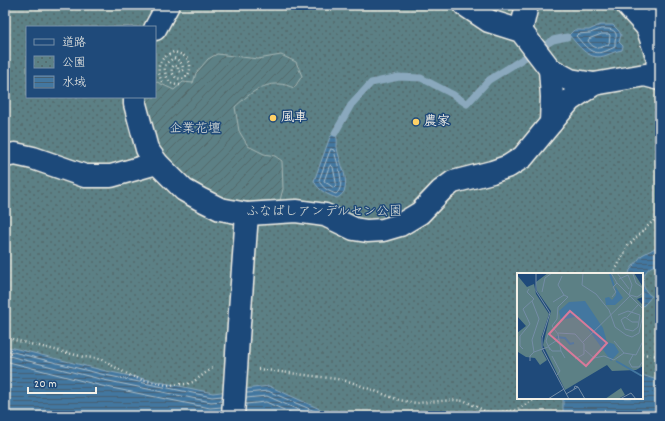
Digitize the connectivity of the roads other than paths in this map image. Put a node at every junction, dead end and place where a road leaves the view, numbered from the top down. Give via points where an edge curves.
1 (168, 5) edge
2 (465, 5) edge
3 (527, 5) edge
4 (627, 5) edge
5 (654, 21) edge
6 (156, 27) edge
7 (521, 31) junction
8 (550, 69) junction
9 (658, 79) edge
10 (594, 84) junction
11 (135, 98) edge
12 (551, 123) junction
13 (5, 156) edge
14 (158, 163) junction
15 (247, 214) junction
16 (233, 416) edge

1 - 6 street
2 - 7 street via 489,21
3 - 7 street
4 - 5 street
5 - 9 street
7 - 8 street
8 - 10 street via 570,80
8 - 12 street
9 - 10 street via 645,75
10 - 12 street via 570,100
11 - 14 street via 147,149
12 - 15 street via 523,157 509,166 453,182 420,213 400,226 367,231 354,229 325,215 296,211
13 - 14 street via 15,154 33,158 85,176 111,176
14 - 15 street via 184,190 200,200 220,209
15 - 16 street, bridge

